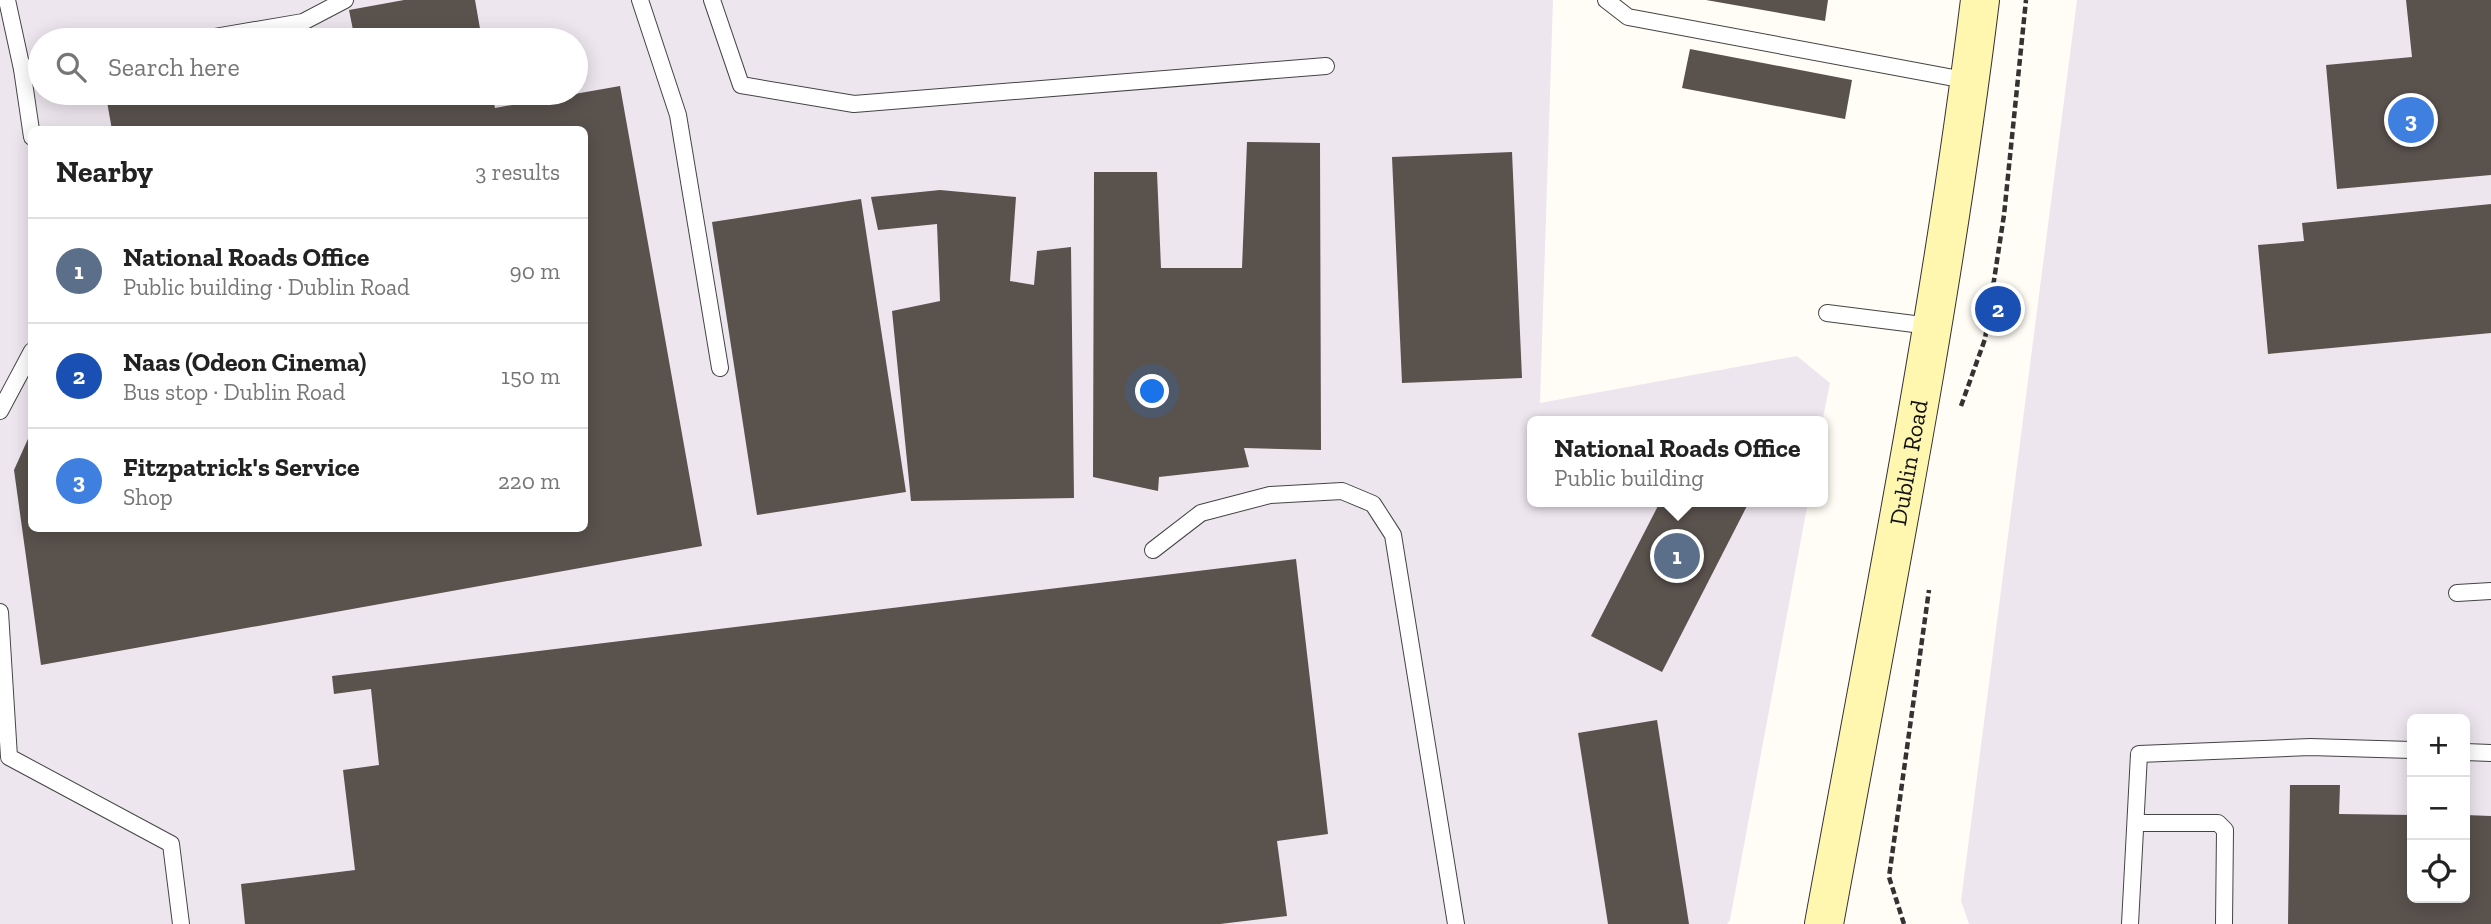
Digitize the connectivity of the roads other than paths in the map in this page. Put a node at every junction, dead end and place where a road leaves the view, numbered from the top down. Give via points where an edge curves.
1 (7, 0) edge
2 (345, 0) edge
3 (640, 0) edge
4 (712, 0) edge
5 (1606, 0) edge
6 (1980, 0) edge
7 (268, 28) edge
8 (1326, 66) dead end
9 (28, 68) edge
10 (22, 69) junction
11 (1970, 81) junction
12 (31, 126) edge
13 (1827, 313) dead end
14 (1930, 326) junction
15 (28, 358) edge
16 (720, 368) dead end
17 (0, 411) edge
18 (1153, 550) dead end
19 (2491, 591) edge
20 (2457, 593) dead end
21 (0, 612) edge
22 (2407, 750) edge
23 (2470, 752) edge
24 (2491, 753) edge
25 (2136, 823) junction
26 (181, 924) edge
27 (1456, 924) edge
28 (1824, 924) edge
29 (2130, 924) edge
30 (2224, 924) edge

1 - 10 lane
2 - 7 lane via 303,22
3 - 16 lane via 678,115
4 - 8 lane via 741,85 854,104
5 - 11 lane via 1628,17
6 - 11 main road, Dublin Road
9 - 10 lane
10 - 12 lane
11 - 14 main road, Dublin Road
13 - 14 lane
14 - 28 main road, Dublin Road
15 - 17 lane
18 - 27 lane via 1201,513 1270,495 1342,491 1373,504 1394,536
19 - 20 lane
21 - 26 lane via 9,757 171,844
22 - 25 lane via 2310,747 2139,754
23 - 24 lane
25 - 29 lane
25 - 30 lane via 2218,823 2225,830

